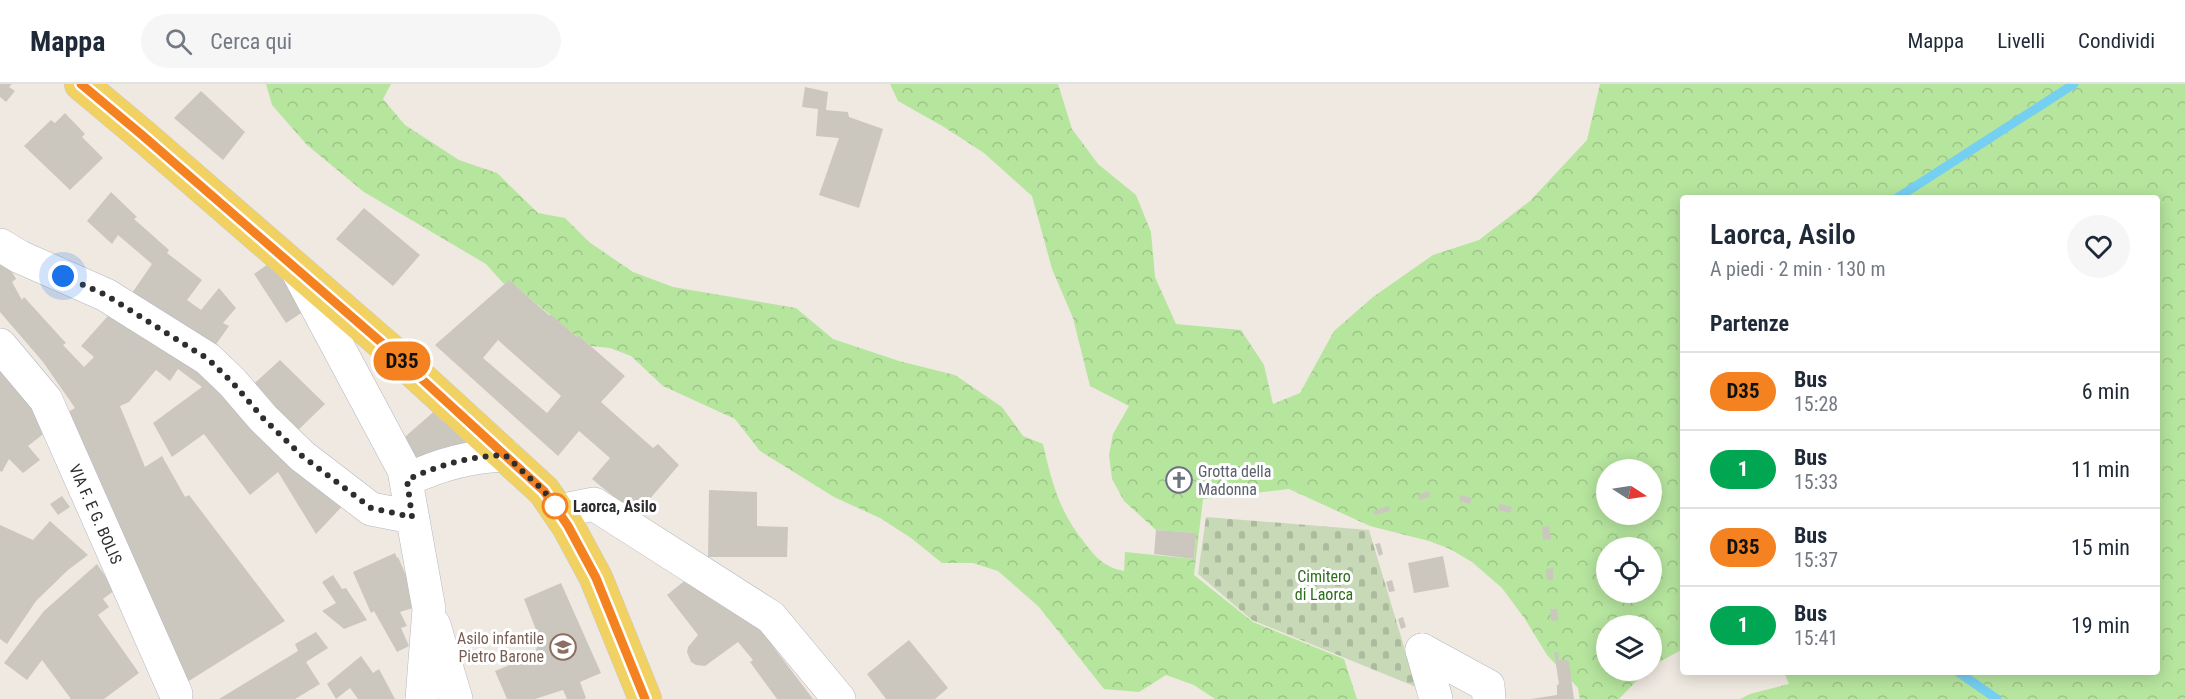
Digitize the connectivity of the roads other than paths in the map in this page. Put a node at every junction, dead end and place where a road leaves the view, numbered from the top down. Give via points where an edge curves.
1 (81, 84) edge
2 (0, 245) edge
3 (297, 270) junction
4 (0, 345) edge
5 (505, 455) junction
6 (407, 480) junction
7 (559, 511) junction
8 (412, 517) junction
9 (429, 609) junction
10 (176, 694) dead end
11 (422, 699) edge
12 (456, 699) edge
13 (645, 699) edge
14 (839, 699) edge
15 (1436, 699) edge
16 (1489, 699) edge

1 - 3 main road
2 - 8 street via 106,295 208,359 302,456 371,508
3 - 5 main road
3 - 6 street
4 - 10 street, VIA F. E G. BOLIS via 46,400
5 - 6 street via 480,456 430,469
5 - 7 main road via 544,491
6 - 8 street
7 - 13 main road via 596,578
7 - 14 street via 594,504 771,617
8 - 9 street
9 - 11 street
9 - 12 street
15 - 16 street via 1422,650 1488,686

